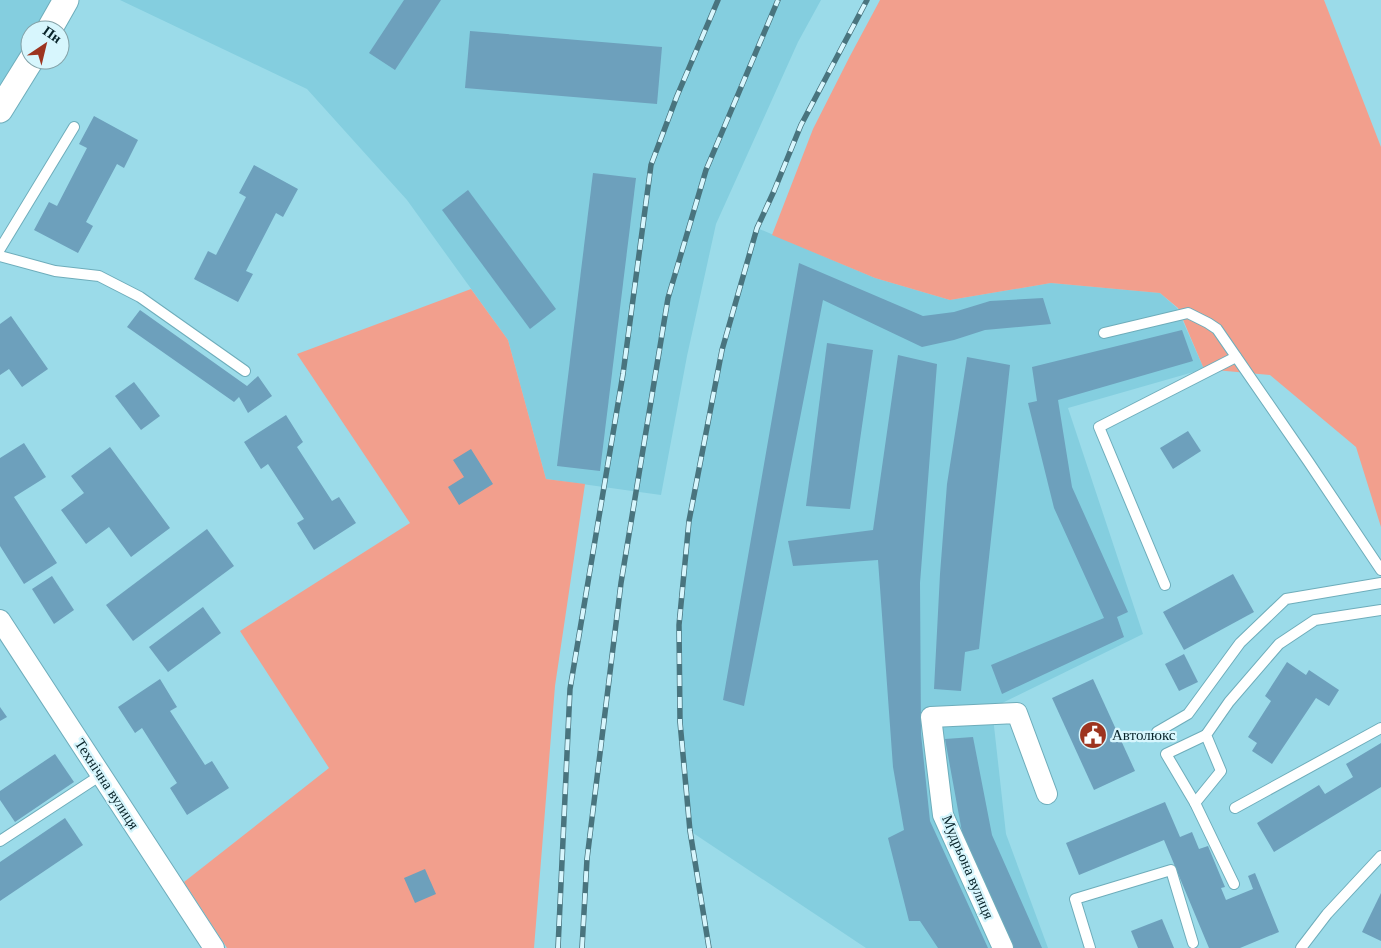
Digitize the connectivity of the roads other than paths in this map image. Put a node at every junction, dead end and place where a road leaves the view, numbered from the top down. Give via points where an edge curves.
1 (66, 0) edge
2 (54, 20) edge
3 (24, 70) edge
4 (0, 110) edge
5 (74, 127) dead end
6 (0, 249) edge
7 (0, 256) edge
8 (1104, 333) dead end
9 (1236, 357) junction
10 (245, 371) dead end
11 (1381, 570) edge
12 (1381, 583) edge
13 (1165, 585) dead end
14 (1381, 610) edge
15 (0, 620) edge
16 (1381, 728) edge
17 (1157, 732) dead end
18 (1206, 735) junction
19 (101, 775) junction
20 (1047, 794) dead end
21 (1195, 803) junction
22 (1235, 808) dead end
23 (0, 841) edge
24 (1381, 856) edge
25 (1234, 884) dead end
26 (1193, 943) dead end
27 (214, 948) edge
28 (1003, 948) edge
29 (1090, 948) edge
30 (1300, 948) edge

1 - 2 street
3 - 4 street
5 - 6 lane
7 - 10 lane via 55,271 99,276 140,297
8 - 9 lane via 1188,313 1217,329
9 - 11 lane
9 - 13 lane via 1099,427
12 - 17 lane via 1286,599 1240,642 1188,714
14 - 18 lane via 1315,620 1279,644 1229,702
15 - 19 street, Технічна вулиця
16 - 22 lane
18 - 21 lane via 1221,771
18 - 21 lane via 1166,754
19 - 23 lane
19 - 27 street, Технічна вулиця
20 - 28 street, Мудрьона вулиця via 1017,713 931,717 944,815
21 - 25 lane
24 - 30 lane
26 - 29 lane via 1171,870 1076,899

